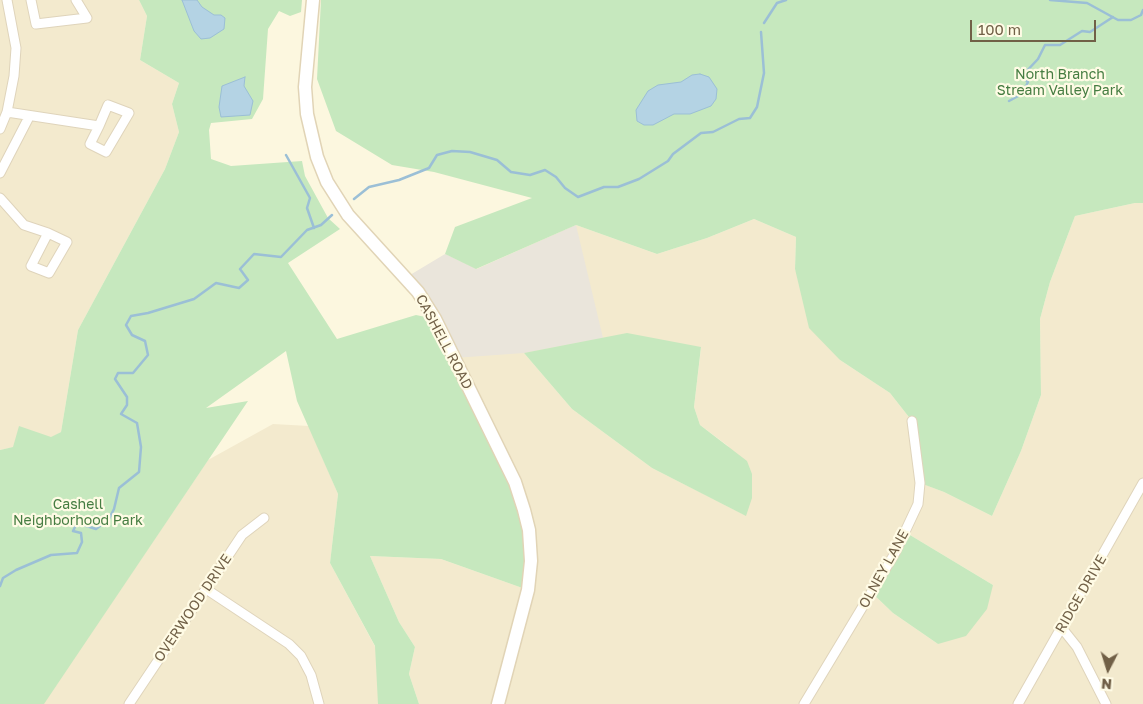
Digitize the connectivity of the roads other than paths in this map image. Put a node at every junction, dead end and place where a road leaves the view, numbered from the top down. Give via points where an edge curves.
1 (31, 0) edge
2 (76, 0) edge
3 (313, 0) edge
4 (7, 1) edge
5 (7, 112) junction
6 (29, 117) junction
7 (99, 126) junction
8 (0, 129) edge
9 (0, 173) edge
10 (0, 198) edge
11 (48, 233) junction
12 (912, 421) dead end
13 (1143, 483) edge
14 (264, 518) dead end
15 (206, 589) junction
16 (1061, 628) junction
17 (129, 704) edge
18 (319, 704) edge
19 (498, 704) edge
20 (804, 704) edge
21 (1018, 704) edge
22 (1106, 704) edge

1 - 2 street via 36,24 86,18
3 - 19 street, CASHELL ROAD via 305,87 307,114 317,157 327,182 348,215 418,292 435,319 515,482 524,510 531,561 528,590
4 - 5 street via 16,48
5 - 6 street
5 - 8 street
6 - 7 street
6 - 9 street
7 - 7 street via 90,144 106,152 129,113 108,105
10 - 11 street via 24,226
11 - 11 street via 67,242 48,273 31,266
12 - 20 street, OLNEY LANE via 920,483 918,504 895,553
13 - 16 street, RIDGE DRIVE
14 - 15 street, OVERWOOD DRIVE via 242,535
15 - 17 street, OVERWOOD DRIVE
15 - 18 street via 289,644 301,656 311,675
16 - 21 street, RIDGE DRIVE
16 - 22 street via 1077,647

